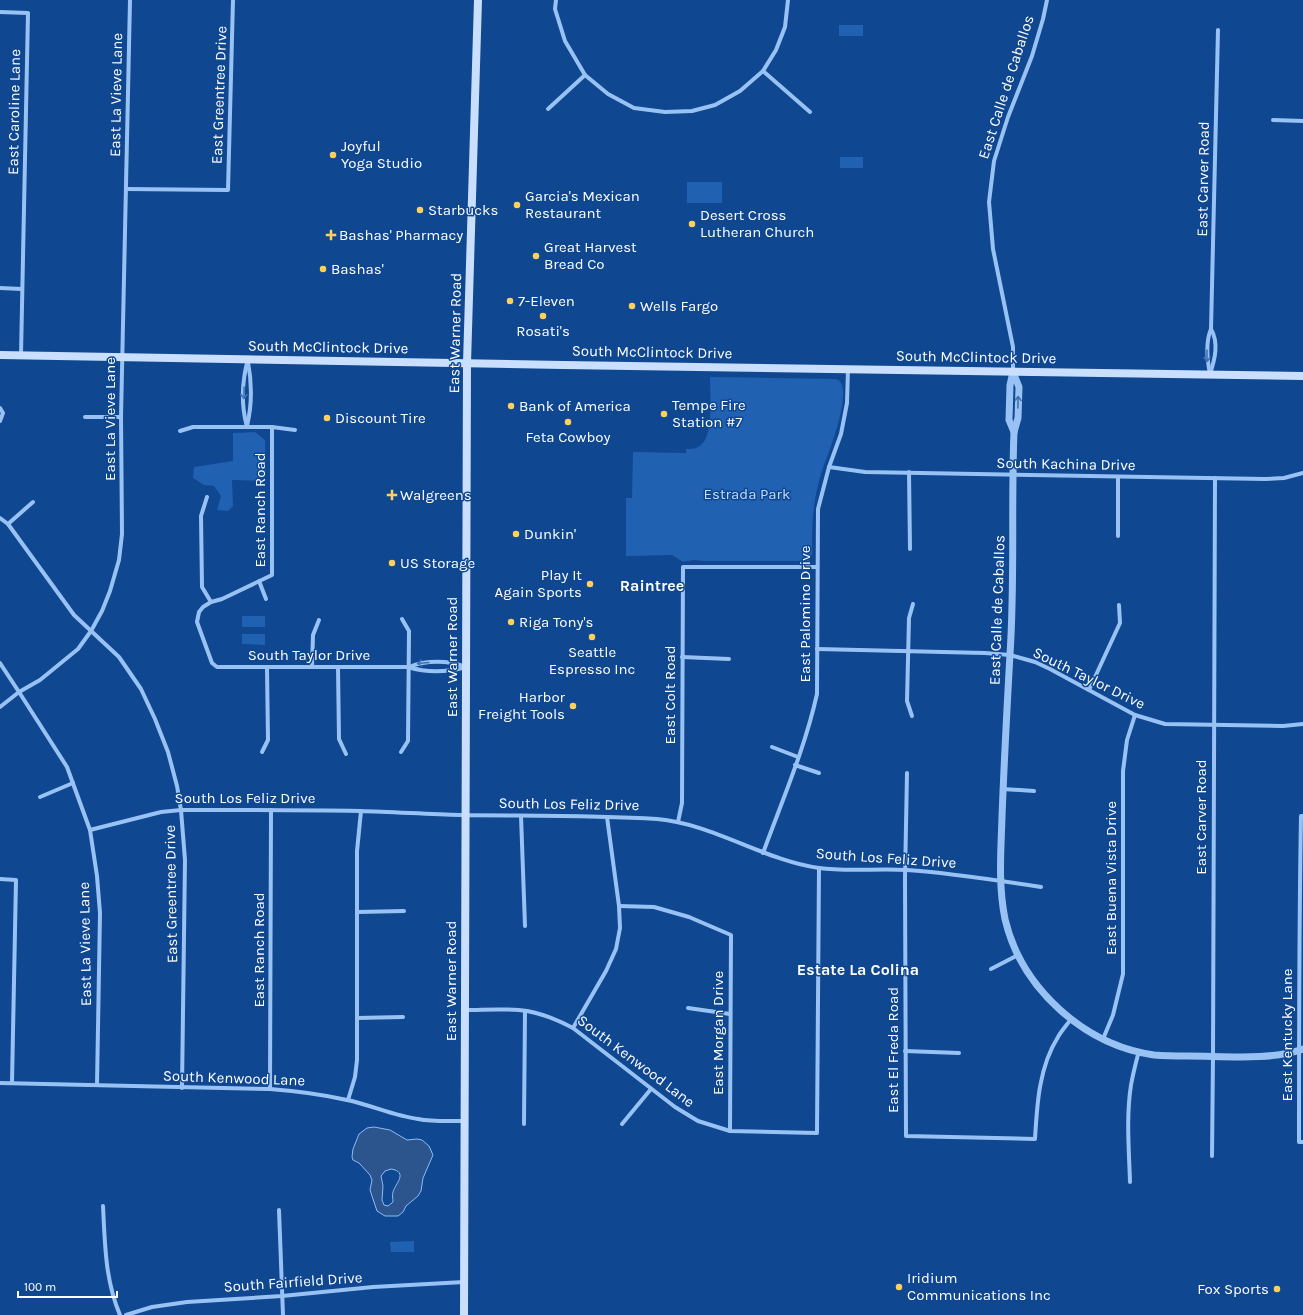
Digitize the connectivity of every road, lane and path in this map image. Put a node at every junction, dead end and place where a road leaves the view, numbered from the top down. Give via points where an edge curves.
1 (130, 0) edge
2 (233, 0) edge
3 (478, 0) edge
4 (556, 0) edge
5 (788, 0) edge
6 (1047, 0) edge
7 (0, 12) edge
8 (1218, 30) dead end
9 (763, 71) junction
10 (585, 75) junction
11 (548, 109) dead end
12 (810, 112) dead end
13 (1274, 120) dead end
14 (1303, 121) edge
15 (126, 189) junction
16 (0, 288) edge
17 (22, 289) junction
18 (1211, 329) junction
19 (0, 355) edge
20 (21, 355) junction
21 (122, 357) junction
22 (248, 359) junction
23 (467, 363) junction
24 (848, 369) junction
25 (1013, 372) junction
26 (1210, 375) junction
27 (1303, 376) edge
28 (0, 408) edge
29 (85, 417) dead end
30 (121, 417) junction
31 (0, 421) edge
32 (247, 427) junction
33 (272, 427) junction
34 (295, 430) dead end
35 (180, 431) dead end
36 (829, 467) junction
37 (909, 472) junction
38 (1303, 473) edge
39 (1013, 474) junction
40 (1118, 477) junction
41 (1215, 478) junction
42 (208, 497) dead end
43 (33, 502) dead end
44 (0, 518) edge
45 (8, 524) junction
46 (1118, 536) dead end
47 (910, 549) dead end
48 (817, 567) junction
49 (260, 580) junction
50 (266, 599) dead end
51 (210, 602) junction
52 (913, 604) dead end
53 (1119, 605) dead end
54 (402, 619) dead end
55 (319, 620) dead end
56 (91, 631) junction
57 (817, 649) junction
58 (908, 651) junction
59 (1010, 655) junction
60 (682, 657) junction
61 (728, 659) dead end
62 (0, 663) edge
63 (312, 667) junction
64 (338, 667) junction
65 (408, 667) junction
66 (466, 667) junction
67 (267, 668) junction
68 (1089, 690) junction
69 (19, 692) junction
70 (0, 707) edge
71 (1134, 715) junction
72 (912, 716) dead end
73 (1303, 724) edge
74 (1214, 726) junction
75 (772, 747) dead end
76 (262, 752) dead end
77 (401, 752) dead end
78 (346, 754) dead end
79 (798, 757) junction
80 (795, 764) junction
81 (819, 773) dead end
82 (907, 773) dead end
83 (73, 783) junction
84 (1003, 789) junction
85 (1034, 791) dead end
86 (40, 797) dead end
87 (181, 810) junction
88 (271, 810) junction
89 (361, 811) junction
90 (466, 815) junction
91 (521, 816) junction
92 (1303, 816) edge
93 (608, 817) junction
94 (678, 822) junction
95 (90, 830) junction
96 (763, 853) junction
97 (819, 868) junction
98 (905, 870) junction
99 (0, 879) edge
100 (1000, 880) junction
101 (1041, 886) dead end
102 (619, 906) junction
103 (357, 912) junction
104 (404, 912) dead end
105 (525, 926) dead end
106 (1301, 929) edge
107 (1018, 955) junction
108 (991, 969) dead end
109 (688, 1008) dead end
110 (465, 1010) junction
111 (525, 1011) junction
112 (730, 1014) junction
113 (403, 1017) dead end
114 (357, 1018) junction
115 (1071, 1019) junction
116 (573, 1028) junction
117 (1103, 1039) junction
118 (1301, 1050) edge
119 (1139, 1051) junction
120 (905, 1052) junction
121 (959, 1053) dead end
122 (1213, 1056) junction
123 (0, 1083) edge
124 (12, 1083) junction
125 (97, 1085) junction
126 (182, 1088) junction
127 (270, 1089) junction
128 (651, 1089) junction
129 (348, 1100) junction
130 (464, 1121) junction
131 (524, 1124) dead end
132 (622, 1124) dead end
133 (730, 1131) junction
134 (1301, 1142) edge
135 (1212, 1156) dead end
136 (1130, 1182) dead end
137 (103, 1206) dead end
138 (279, 1210) dead end
139 (464, 1282) junction
140 (282, 1296) junction
141 (120, 1315) edge
142 (126, 1315) edge
143 (283, 1315) edge
144 (464, 1315) edge

1 - 15 street, East La Vieve Lane
2 - 15 street, East Greentree Drive via 228,190
3 - 23 main road, East Warner Road
4 - 10 street via 555,9 565,41
5 - 9 street via 785,27 776,50
6 - 25 street, East Calle de Caballos via 1032,56 994,160 989,202 993,249 1013,348
7 - 17 street, East Caroline Lane via 28,13
8 - 18 street, East Carver Road
9 - 10 street via 740,92 715,105 692,111 666,112 634,108 608,94
9 - 12 street
10 - 11 street
13 - 14 street
15 - 21 street, East La Vieve Lane
16 - 17 street
17 - 20 street, East Caroline Lane
18 -> 26 street, East Carver Road via 1208,336 1207,360
18 - 26 street, East Carver Road via 1215,337 1215,360
19 - 20 main road, South McClintock Drive
20 - 21 main road, South McClintock Drive
21 - 22 main road, South McClintock Drive
21 - 30 street, East La Vieve Lane
22 - 23 main road, South McClintock Drive
22 - 32 street via 251,374 251,412
22 -> 32 street via 244,373 243,412
23 - 24 main road, South McClintock Drive
23 - 66 main road, East Warner Road
24 - 25 main road, South McClintock Drive
24 - 36 street, East Palomino Drive via 847,403 841,434
25 - 26 main road, South McClintock Drive
25 - 39 street, East Calle de Caballos via 1019,387
26 - 27 main road, South McClintock Drive
28 - 31 street via 3,413
29 - 30 street
30 - 56 street, East La Vieve Lane via 122,534 119,560 110,591
32 - 33 street
32 - 35 street via 193,427
33 - 34 street
33 - 49 street, East Ranch Road via 272,575
36 - 37 street, South Kachina Drive via 865,472
36 - 48 street, East Palomino Drive via 818,509
37 - 39 street, South Kachina Drive
37 - 47 street
38 - 41 street, South Kachina Drive via 1284,478
39 - 40 street, South Kachina Drive
39 - 59 street, East Calle de Caballos
40 - 41 street, South Kachina Drive
40 - 46 street
41 - 74 street, East Carver Road
42 - 51 street via 201,516 202,587
43 - 45 street
44 - 45 street
45 - 56 street via 74,615
48 - 57 street, East Palomino Drive
48 - 60 street, East Colt Road via 683,567
49 - 50 street
49 - 51 street, East Ranch Road
51 - 67 street, South Taylor Drive via 199,612 197,622 212,663 217,667
52 - 58 street via 909,618
53 - 68 street via 1120,623
54 - 65 street via 409,631
55 - 63 street via 312,635
56 - 69 street, East La Vieve Lane via 78,649 63,662
56 - 87 street, East Greentree Drive via 119,657 141,689 168,752 178,786
57 - 58 street, South Taylor Drive
57 - 79 street, East Palomino Drive via 817,694
58 - 59 street, South Taylor Drive
58 - 72 street via 907,701
59 - 68 street, South Taylor Drive via 1035,662
59 - 84 street, East Calle de Caballos
60 - 61 street
60 - 94 street, East Colt Road via 682,803
62 - 69 street
63 - 64 street, South Taylor Drive
63 - 67 street, South Taylor Drive
64 - 65 street, South Taylor Drive
64 - 78 street via 339,739
65 - 66 street, South Taylor Drive via 420,671
66 -> 65 street, South Taylor Drive via 454,662 420,663
65 - 77 street via 408,741
66 - 90 main road, East Warner Road
67 - 76 street via 268,740
68 - 71 street, South Taylor Drive
69 - 70 street
69 - 83 street, East La Vieve Lane via 67,767
71 - 74 street, South Taylor Drive via 1165,724
71 - 117 street, East Buena Vista Drive via 1127,740 1123,771 1123,974 1113,1015
73 - 74 street, South Taylor Drive
74 - 122 street, East Carver Road
75 - 79 street
79 - 80 street, East Palomino Drive
80 - 81 street
80 - 96 street, East Palomino Drive
82 - 98 street, East El Freda Road
83 - 86 street
83 - 95 street, East La Vieve Lane
84 - 85 street
84 - 100 street, East Calle de Caballos
87 - 88 street, South Los Feliz Drive
87 - 95 street, South Los Feliz Drive via 161,812
87 - 126 street, East Greentree Drive via 185,860
88 - 89 street, South Los Feliz Drive
88 - 127 street, East Ranch Road
89 - 90 street, South Los Feliz Drive
89 - 103 street via 357,851
90 - 91 street, South Los Feliz Drive
90 - 110 main road, East Warner Road
91 - 93 street, South Los Feliz Drive
91 - 105 street
92 - 106 street, East Kentucky Lane
93 - 94 street, South Los Feliz Drive
93 - 102 street
94 - 96 street, South Los Feliz Drive
95 - 125 street, East La Vieve Lane via 100,913
96 - 97 street, South Los Feliz Drive
97 - 98 street, South Los Feliz Drive
97 - 133 street, South Kenwood Lane via 817,1133
98 - 100 street, South Los Feliz Drive
98 - 120 street, East El Freda Road
99 - 124 street via 16,880
100 - 101 street, South Los Feliz Drive
100 - 107 street, East Calle de Caballos via 1006,920
102 - 112 street, East Morgan Drive via 654,907 689,917 731,935
102 - 116 street via 620,928 616,949 606,972
103 - 104 street
103 - 114 street
106 - 118 street, East Kentucky Lane
107 - 108 street
107 - 115 street, East Calle de Caballos via 1037,987
109 - 112 street
110 - 111 street, South Kenwood Lane
110 - 130 main road, East Warner Road
111 - 116 street, South Kenwood Lane via 548,1016
111 - 131 street
112 - 133 street, East Morgan Drive
113 - 114 street
114 - 129 street via 355,1077
115 - 117 street, East Calle de Caballos
115 - 120 street, East El Freda Road via 1058,1037 1045,1064 1038,1097 1035,1139 906,1136
116 - 128 street, South Kenwood Lane
117 - 119 street, East Calle de Caballos
118 - 122 street via 1266,1056
118 - 134 street, East Kentucky Lane
119 - 122 street, East Calle de Caballos via 1168,1056
119 - 136 street via 1130,1096
120 - 121 street
122 - 135 street, East Carver Road
123 - 124 street, South Kenwood Lane
124 - 125 street, South Kenwood Lane
125 - 126 street, South Kenwood Lane
126 - 127 street, South Kenwood Lane
127 - 129 street, South Kenwood Lane via 315,1093
128 - 132 street
128 - 133 street, South Kenwood Lane via 675,1108 698,1121
129 - 130 street, South Kenwood Lane via 417,1119
130 - 139 main road, East Warner Road
137 - 141 street via 106,1267 114,1302
138 - 140 street
139 - 140 street, South Fairfield Drive via 372,1287
139 - 144 main road, East Warner Road
140 - 142 street, South Fairfield Drive via 187,1302 152,1307
140 - 143 street

